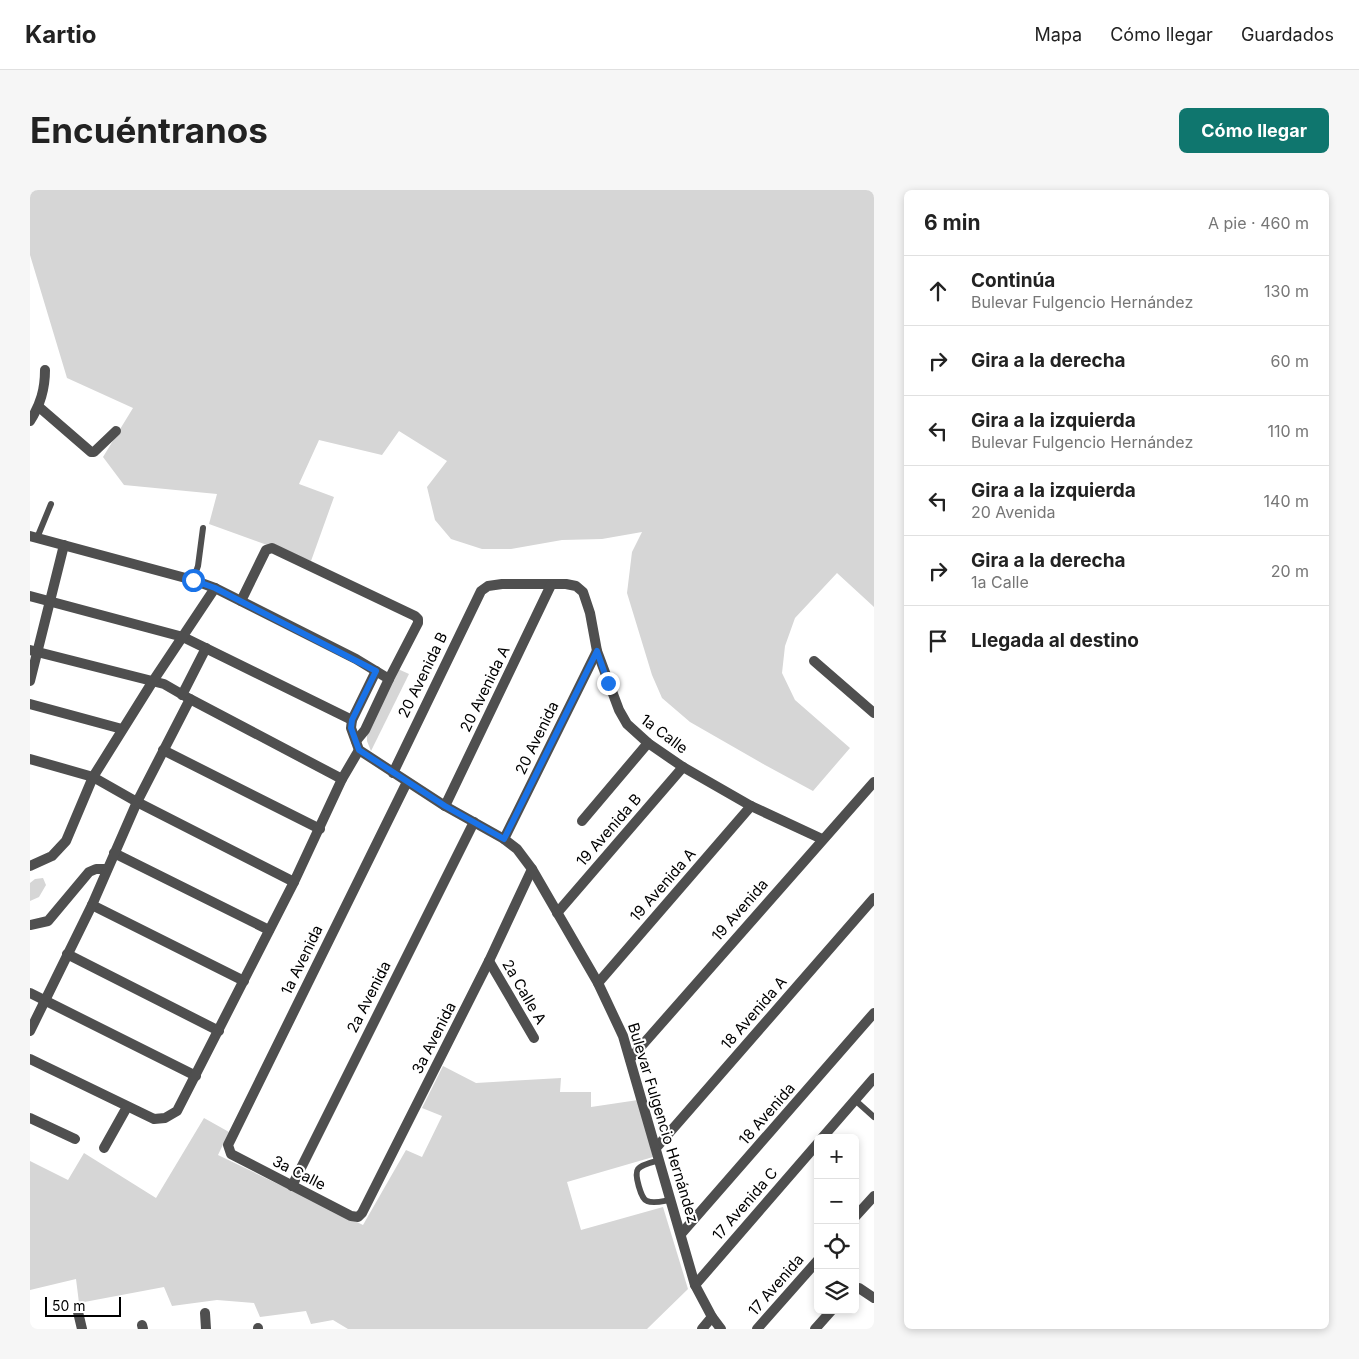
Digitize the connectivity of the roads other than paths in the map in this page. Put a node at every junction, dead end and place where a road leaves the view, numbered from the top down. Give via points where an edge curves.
1 (45, 370) dead end
2 (39, 407) junction
3 (30, 421) edge
4 (116, 430) dead end
5 (51, 504) dead end
6 (203, 528) dead end
7 (33, 537) edge
8 (64, 545) junction
9 (193, 580) junction
10 (551, 585) junction
11 (215, 588) junction
12 (481, 591) joint
13 (30, 596) edge
14 (49, 601) junction
15 (241, 601) junction
16 (183, 637) junction
17 (206, 648) junction
18 (34, 650) edge
19 (597, 651) junction
20 (814, 661) dead end
21 (376, 671) junction
22 (389, 679) junction
23 (30, 681) edge
24 (153, 681) junction
25 (186, 697) junction
26 (30, 704) edge
27 (874, 713) edge
28 (352, 720) junction
29 (122, 728) junction
30 (648, 743) junction
31 (357, 745) junction
32 (162, 750) junction
33 (30, 759) edge
34 (683, 767) junction
35 (393, 773) junction
36 (93, 777) junction
37 (342, 779) junction
38 (407, 782) junction
39 (874, 782) edge
40 (137, 802) junction
41 (445, 806) junction
42 (751, 806) junction
43 (474, 822) junction
44 (582, 822) dead end
45 (320, 829) junction
46 (504, 839) junction
47 (822, 839) junction
48 (114, 853) junction
49 (30, 866) edge
50 (107, 869) junction
51 (532, 869) junction
52 (294, 882) junction
53 (874, 898) edge
54 (92, 905) junction
55 (557, 913) junction
56 (31, 927) edge
57 (269, 930) junction
58 (67, 954) junction
59 (489, 961) junction
60 (244, 981) junction
61 (598, 983) junction
62 (30, 993) edge
63 (45, 1000) junction
64 (874, 1013) edge
65 (30, 1031) edge
66 (219, 1031) junction
67 (534, 1038) dead end
68 (30, 1059) edge
69 (630, 1059) junction
70 (196, 1076) junction
71 (874, 1078) edge
72 (855, 1100) junction
73 (127, 1107) junction
74 (874, 1117) edge
75 (30, 1118) edge
76 (825, 1134) edge
77 (75, 1139) dead end
78 (104, 1148) dead end
79 (656, 1148) junction
80 (814, 1148) edge
81 (230, 1152) joint
82 (660, 1160) junction
83 (292, 1186) junction
84 (874, 1196) edge
85 (670, 1200) junction
86 (859, 1213) edge
87 (358, 1217) joint
88 (681, 1234) junction
89 (814, 1265) edge
90 (696, 1285) junction
91 (859, 1288) edge
92 (874, 1298) edge
93 (78, 1312) dead end
94 (205, 1313) dead end
95 (828, 1314) edge
96 (712, 1317) junction
97 (82, 1329) edge
98 (206, 1329) edge
99 (702, 1329) edge
100 (721, 1329) edge
101 (757, 1329) edge
102 (815, 1329) edge

1 - 2 street via 45,388
2 - 3 street
2 - 4 street via 91,452
5 - 7 lane
6 - 9 lane
7 - 8 street
8 - 9 street
8 - 14 street
9 - 11 street
10 - 12 street, 1a Calle via 502,584 488,586
10 - 19 street, 1a Calle via 576,586 583,592
10 - 41 street, 20 Avenida A
11 - 15 street
11 - 16 street
12 - 35 street, 20 Avenida B
13 - 14 street
14 - 16 street
14 - 18 street
15 - 21 street
15 - 22 street via 266,550 272,548 415,616 418,623
16 - 17 street
16 - 24 street
17 - 25 street
17 - 28 street
18 - 23 street
18 - 24 street
19 - 30 street, 1a Calle via 622,718
19 - 46 street, 20 Avenida
20 - 27 street
21 - 22 street
21 - 28 street
22 - 31 street
24 - 25 street
24 - 29 street
25 - 32 street
25 - 37 street
26 - 29 street
28 - 31 street via 351,728
29 - 36 street
30 - 34 street, 1a Calle
30 - 44 street
31 - 35 street, Bulevar Fulgencio Hernández
31 - 37 street
32 - 40 street
32 - 45 street
33 - 36 street
34 - 42 street, 1a Calle
34 - 55 street, 19 Avenida B
35 - 38 street, Bulevar Fulgencio Hernández
36 - 40 street
36 - 49 street via 66,841 52,856
37 - 45 street
38 - 41 street, Bulevar Fulgencio Hernández
38 - 81 street, 1a Avenida via 228,1145
39 - 47 street, 19 Avenida
40 - 48 street
40 - 52 street
41 - 43 street, Bulevar Fulgencio Hernández
42 - 47 street, 1a Calle
42 - 61 street, 19 Avenida A
43 - 46 street, Bulevar Fulgencio Hernández
43 - 83 street, 2a Avenida
45 - 52 street
46 - 51 street, Bulevar Fulgencio Hernández via 517,849
47 - 69 street, 19 Avenida
48 - 50 street
48 - 57 street
50 - 54 street
50 - 56 street via 89,872 52,917
51 - 55 street, Bulevar Fulgencio Hernández
51 - 59 street, 3a Avenida
52 - 57 street
53 - 79 street, 18 Avenida A
54 - 58 street
54 - 60 street
55 - 61 street, Bulevar Fulgencio Hernández
57 - 60 street
58 - 63 street
58 - 66 street
59 - 67 street, 2a Calle A
59 - 87 street, 3a Avenida
60 - 66 street
61 - 69 street, Bulevar Fulgencio Hernández via 614,1014
62 - 63 street
63 - 65 street
63 - 70 street
64 - 88 street, 18 Avenida
66 - 70 street
68 - 73 street
69 - 79 street, Bulevar Fulgencio Hernández
70 - 73 street via 177,1111 169,1116 154,1119
71 - 72 street
72 - 74 lane
72 - 76 street
73 - 78 street
75 - 77 street
79 - 82 street, Bulevar Fulgencio Hernández
80 - 90 street, 17 Avenida C
81 - 83 street, 3a Calle
82 - 85 street, Bulevar Fulgencio Hernández
82 - 85 lane via 643,1166 636,1173 643,1199 647,1202
83 - 87 street, 3a Calle
84 - 86 street
85 - 88 street, Bulevar Fulgencio Hernández
88 - 90 street, Bulevar Fulgencio Hernández
89 - 101 street, 17 Avenida
90 - 96 street, Bulevar Fulgencio Hernández
91 - 92 street
93 - 97 street
94 - 98 street
95 - 102 street
96 - 99 street
96 - 100 street, Bulevar Fulgencio Hernández

